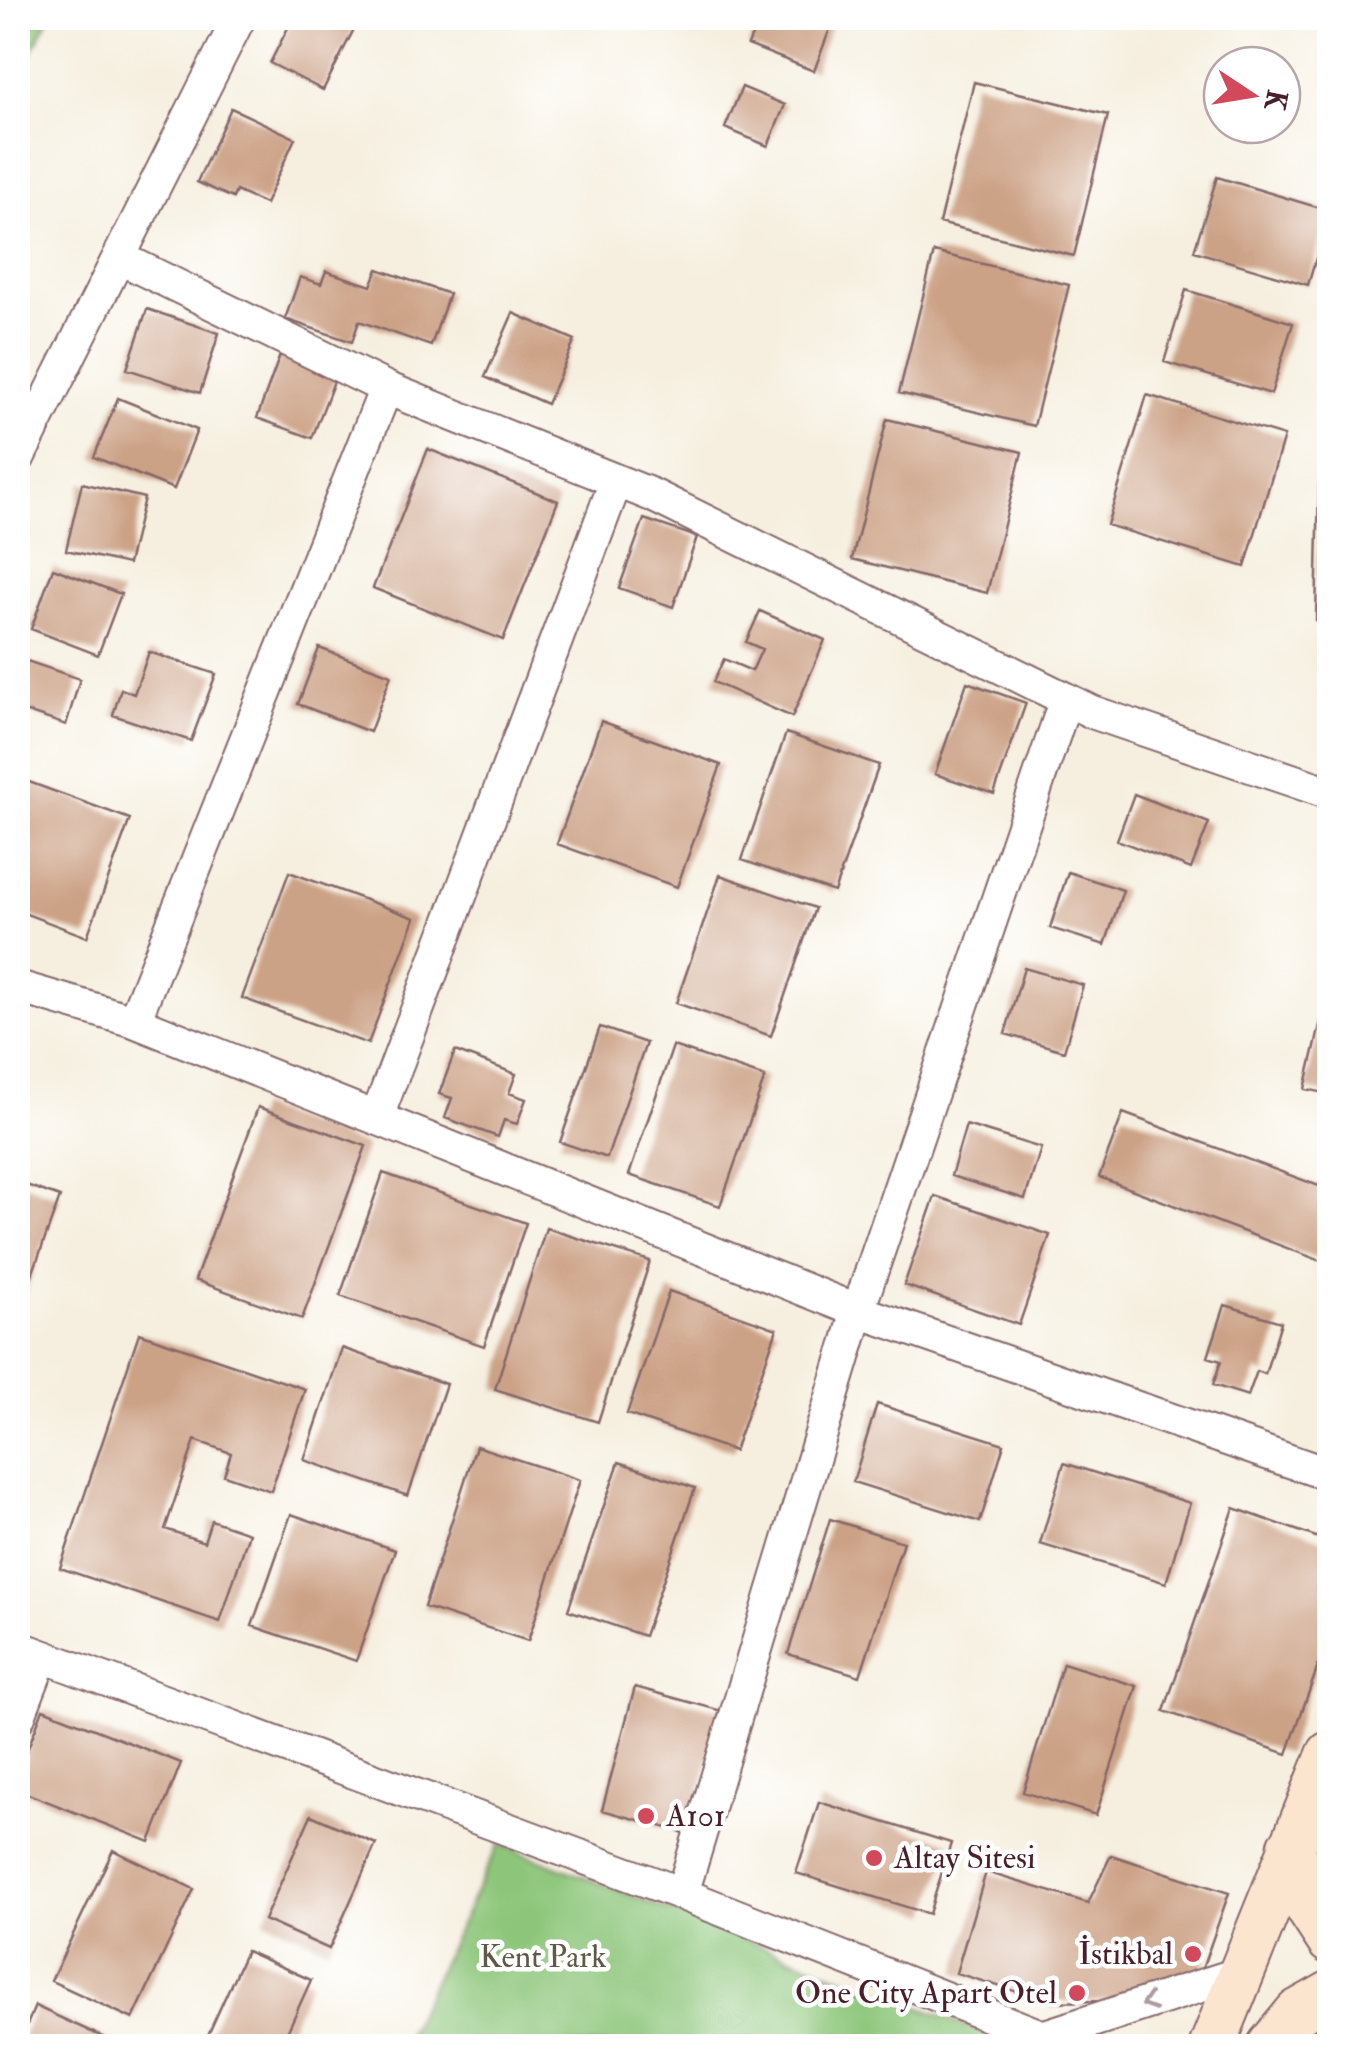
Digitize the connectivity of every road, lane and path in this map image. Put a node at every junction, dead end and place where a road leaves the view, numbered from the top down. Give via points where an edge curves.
1 (239, 18) edge
2 (120, 258) junction
3 (386, 388) junction
4 (18, 458) edge
5 (616, 481) junction
6 (1066, 699) junction
7 (1330, 793) edge
8 (18, 987) edge
9 (134, 1022) junction
10 (377, 1117) junction
11 (858, 1311) junction
12 (1330, 1475) edge
13 (30, 1651) edge
14 (18, 1718) edge
15 (1330, 1754) edge
16 (1291, 1847) junction
17 (682, 1894) junction
18 (1330, 1941) edge
19 (1241, 1973) junction
20 (1330, 1994) edge
21 (1054, 2042) edge
22 (1212, 2046) edge
23 (1270, 2046) edge

1 - 2 street
2 - 3 street
2 - 4 street
3 - 5 street
3 - 9 street
5 - 6 street
5 - 10 street
6 - 7 street
6 - 11 street
8 - 9 street
9 - 10 street
10 - 11 street
11 - 12 street
11 - 17 street
13 - 14 street
13 - 17 street
15 - 16 main road
16 - 18 main road via 1308,1910
16 - 19 main road
17 - 21 street
19 -> 21 street
19 - 22 main road
20 - 23 main road via 1298,2012

